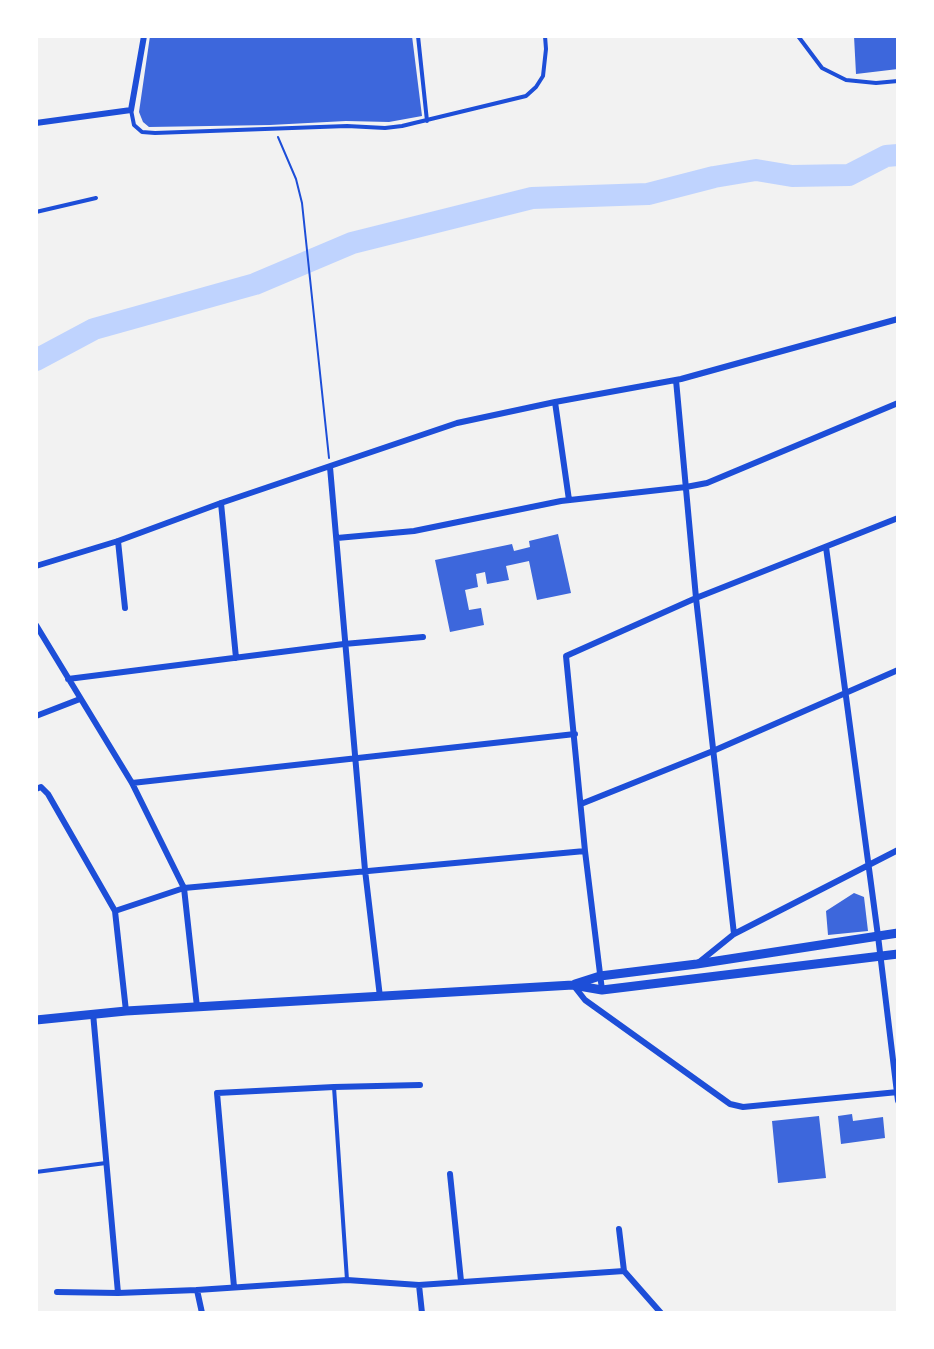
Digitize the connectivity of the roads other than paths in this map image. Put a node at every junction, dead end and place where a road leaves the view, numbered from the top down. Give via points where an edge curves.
1 (144, 36) edge
2 (418, 36) edge
3 (545, 36) edge
4 (798, 36) edge
5 (898, 81) edge
6 (131, 110) junction
7 (427, 121) junction
8 (36, 123) edge
9 (96, 198) dead end
10 (36, 212) edge
11 (898, 319) edge
12 (676, 380) junction
13 (555, 402) junction
14 (898, 402) edge
15 (330, 467) junction
16 (686, 487) junction
17 (569, 500) junction
18 (221, 503) junction
19 (898, 518) edge
20 (337, 538) junction
21 (118, 540) junction
22 (826, 547) junction
23 (36, 566) edge
24 (696, 598) junction
25 (125, 608) dead end
26 (36, 625) edge
27 (423, 636) dead end
28 (344, 644) junction
29 (237, 658) junction
30 (898, 670) edge
31 (68, 679) junction
32 (846, 694) junction
33 (80, 699) junction
34 (36, 716) edge
35 (575, 734) junction
36 (713, 751) junction
37 (355, 759) junction
38 (132, 783) junction
39 (39, 788) edge
40 (581, 804) junction
41 (585, 850) junction
42 (898, 850) edge
43 (868, 865) junction
44 (365, 870) junction
45 (184, 888) junction
46 (115, 911) junction
47 (898, 933) edge
48 (735, 934) junction
49 (878, 936) junction
50 (898, 954) edge
51 (881, 956) junction
52 (697, 964) junction
53 (600, 976) junction
54 (573, 985) junction
55 (602, 990) junction
56 (380, 997) junction
57 (198, 1007) junction
58 (126, 1011) junction
59 (93, 1013) junction
60 (36, 1020) edge
61 (420, 1085) dead end
62 (334, 1087) junction
63 (897, 1092) edge
64 (898, 1101) edge
65 (106, 1163) junction
66 (36, 1172) edge
67 (450, 1174) dead end
68 (619, 1229) dead end
69 (624, 1271) junction
70 (347, 1280) junction
71 (461, 1281) junction
72 (419, 1285) junction
73 (234, 1287) junction
74 (197, 1290) junction
75 (57, 1292) dead end
76 (118, 1293) junction
77 (201, 1313) edge
78 (422, 1313) edge
79 (661, 1313) edge

1 - 6 street
2 - 7 lane
3 - 7 lane via 543,76 526,96
4 - 5 lane via 822,68 846,80
6 - 7 lane via 134,125 142,132 174,134 347,126 386,128
6 - 8 street
9 - 10 lane
11 - 12 street
12 - 13 street
12 - 16 street
13 - 15 street via 457,423
13 - 17 street
14 - 16 street via 707,483
15 - 18 street
15 - 20 street
16 - 17 street
16 - 24 street
17 - 20 street via 414,531
18 - 21 street
18 - 29 street
19 - 22 street
20 - 28 street
21 - 23 street
21 - 25 street
22 - 24 street
22 - 32 street
24 - 35 street via 566,656
24 - 36 street
26 - 31 street
27 - 28 street
28 - 29 street
28 - 37 street
29 - 31 street
30 - 32 street
31 - 33 street
32 - 36 street
32 - 43 street
33 - 34 street
33 - 38 street
35 - 37 street
35 - 40 street
36 - 40 street
36 - 48 street
37 - 38 street
37 - 44 street
38 - 45 street
39 - 46 street via 48,794
40 - 41 street
41 - 44 street
41 - 53 street
42 - 43 street
43 - 48 street
43 - 49 street
44 - 45 street
44 - 56 street
45 - 46 street
45 - 57 street
46 - 58 street
47 - 49 street
48 - 52 street
49 - 51 street
49 - 52 street
50 - 51 street
51 - 55 street
51 - 63 street
52 - 53 street
53 - 54 street
53 - 55 street
54 - 55 street
54 - 56 street
54 - 63 street via 585,1000 730,1104 743,1107
56 - 57 street
57 - 58 street
58 - 59 street
59 - 60 street
59 - 65 street
61 - 62 street
62 - 70 lane
62 - 73 street via 217,1094
63 - 64 street
65 - 66 lane
65 - 76 street
67 - 71 street
68 - 69 street
69 - 71 street
69 - 79 street
70 - 72 street
70 - 73 street
71 - 72 street
72 - 78 street
73 - 74 street
74 - 76 street
74 - 77 street
75 - 76 street

